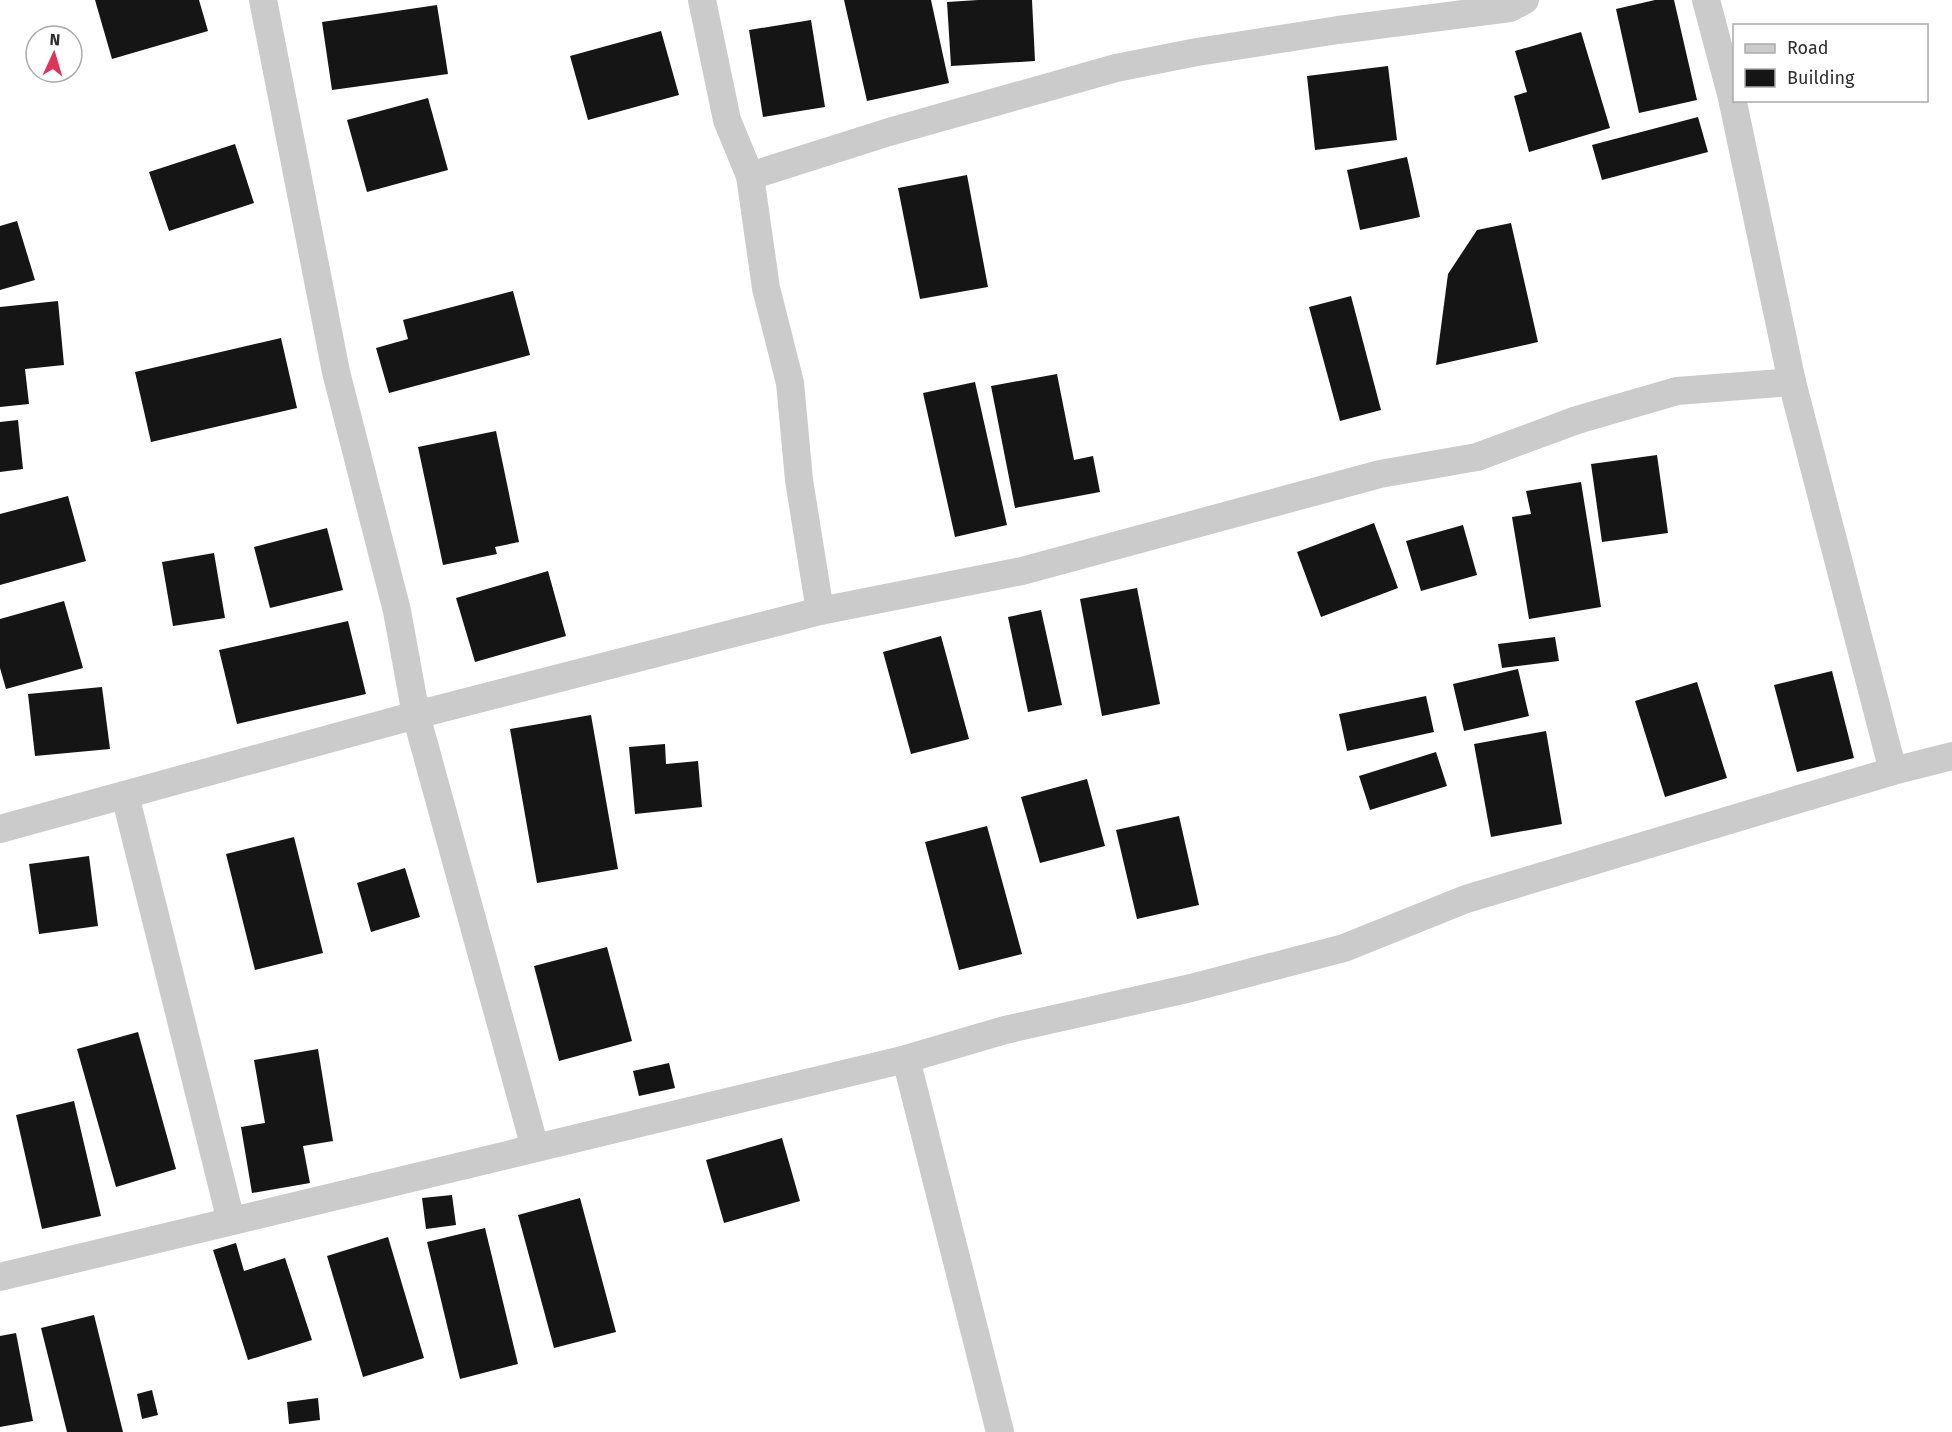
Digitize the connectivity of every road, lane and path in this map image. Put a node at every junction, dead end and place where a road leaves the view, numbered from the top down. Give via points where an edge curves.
1 (263, 0) edge
2 (702, 0) edge
3 (1525, 0) edge
4 (1706, 0) edge
5 (750, 176) junction
6 (1792, 382) junction
7 (820, 611) junction
8 (416, 715) junction
9 (1952, 756) edge
10 (1893, 771) junction
11 (125, 795) junction
12 (0, 829) edge
13 (906, 1059) junction
14 (535, 1148) junction
15 (231, 1221) junction
16 (0, 1277) edge
17 (1000, 1432) edge

1 - 8 street via 336,372 397,611
2 - 5 street via 727,120
3 - 5 street via 1510,8 1197,51 1116,68
4 - 6 street via 1732,98
5 - 7 street via 766,288 790,383 799,480
6 - 7 street via 1677,391 1577,420 1477,457 1380,474 1022,572
6 - 10 street
7 - 8 street
8 - 11 street
8 - 14 street
9 - 10 street
10 - 13 street via 1467,898 1344,948 1005,1030
11 - 12 street
11 - 15 street
13 - 14 street
13 - 17 street
14 - 15 street
15 - 16 street

